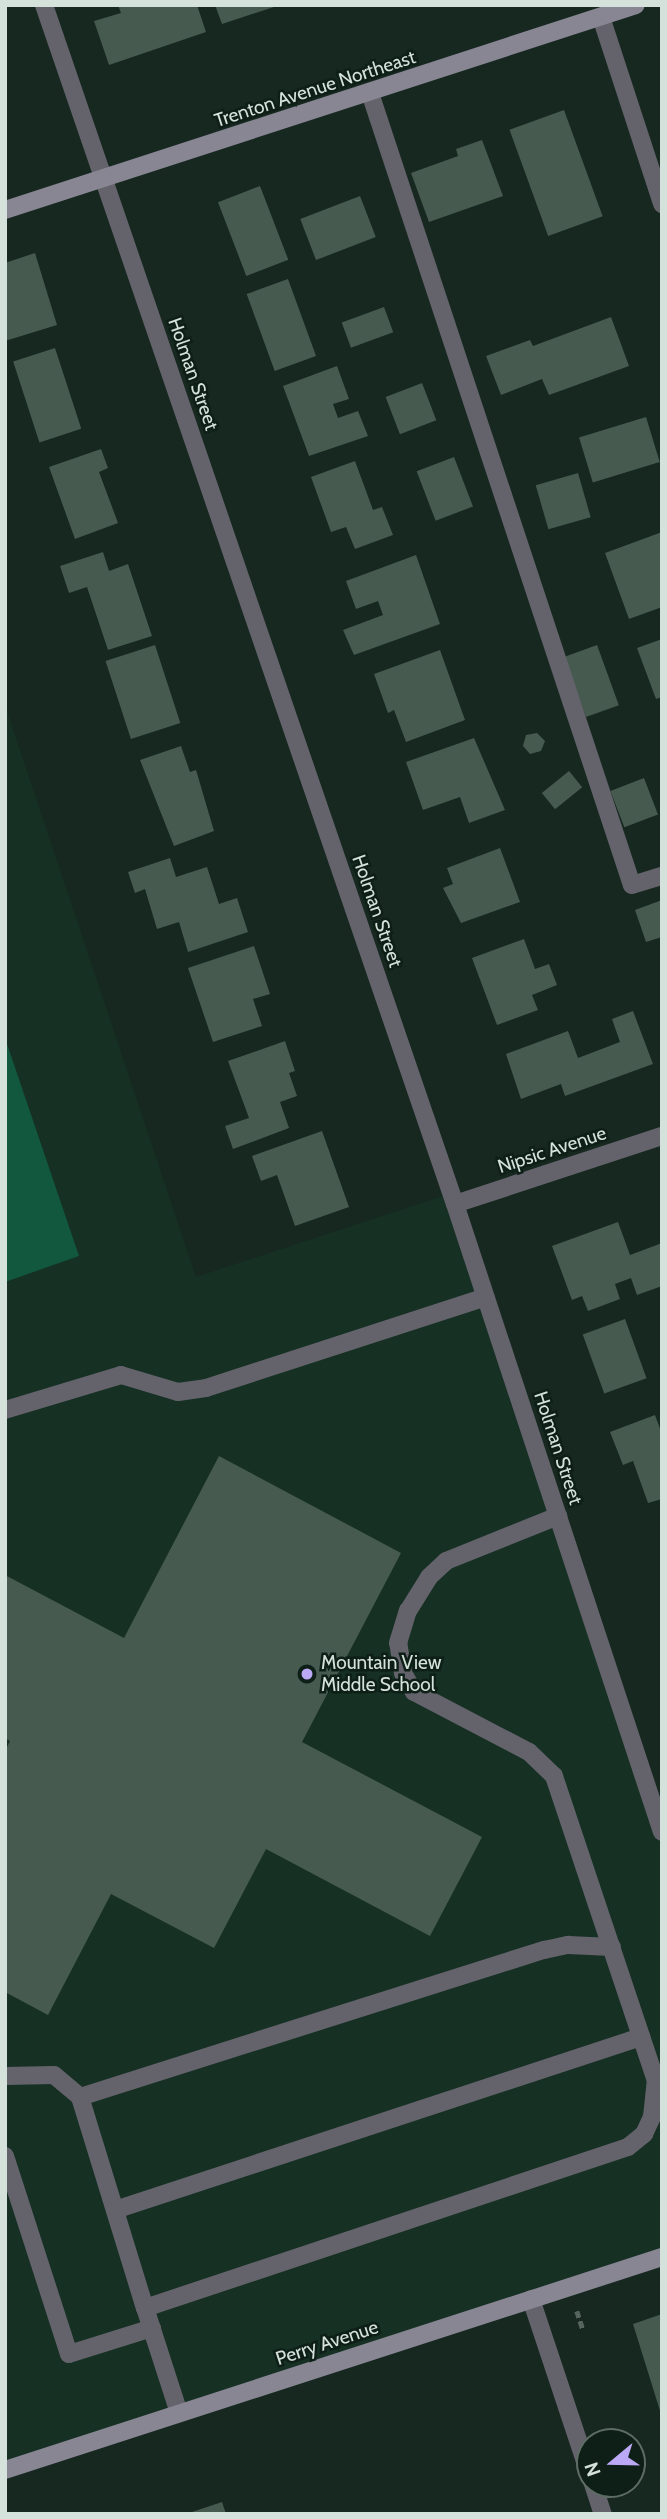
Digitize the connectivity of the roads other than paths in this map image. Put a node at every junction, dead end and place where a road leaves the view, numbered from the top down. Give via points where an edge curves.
1 (44, 5) edge
2 (636, 5) edge
3 (601, 17) junction
4 (370, 93) junction
5 (103, 179) junction
6 (662, 204) edge
7 (5, 210) edge
8 (662, 876) edge
9 (662, 1136) edge
10 (455, 1204) junction
11 (486, 1297) junction
12 (5, 1410) edge
13 (558, 1516) junction
14 (662, 1832) edge
15 (612, 1947) junction
16 (641, 2037) junction
17 (5, 2076) edge
18 (80, 2097) junction
19 (5, 2155) edge
20 (115, 2210) junction
21 (662, 2257) edge
22 (531, 2299) junction
23 (145, 2308) junction
24 (152, 2328) junction
25 (179, 2413) junction
26 (576, 2434) edge
27 (5, 2470) edge

1 - 5 street, Holman Street
2 - 3 main road, Trenton Avenue Northeast
3 - 4 main road, Trenton Avenue Northeast
3 - 6 street
4 - 5 main road, Trenton Avenue Northeast
4 - 8 street via 632,885
5 - 7 main road, Trenton Avenue Northeast
5 - 10 street, Holman Street
9 - 10 street, Nipsic Avenue
10 - 11 street, Holman Street
11 - 12 street via 206,1388 178,1392 121,1375
11 - 13 street, Holman Street
13 - 14 street, Holman Street
13 - 15 street via 446,1561 429,1577 408,1611 398,1643 403,1673 414,1692 529,1752 554,1776
15 - 16 street
15 - 18 street via 544,1950
16 - 20 street
16 - 23 street via 657,2099 644,2134 628,2147
17 - 18 street via 54,2075
18 - 20 street
19 - 24 street via 69,2354
20 - 23 street
21 - 22 main road, Perry Avenue
22 - 25 main road, Perry Avenue
22 - 26 street
23 - 24 street
24 - 25 street
25 - 27 main road, Perry Avenue

